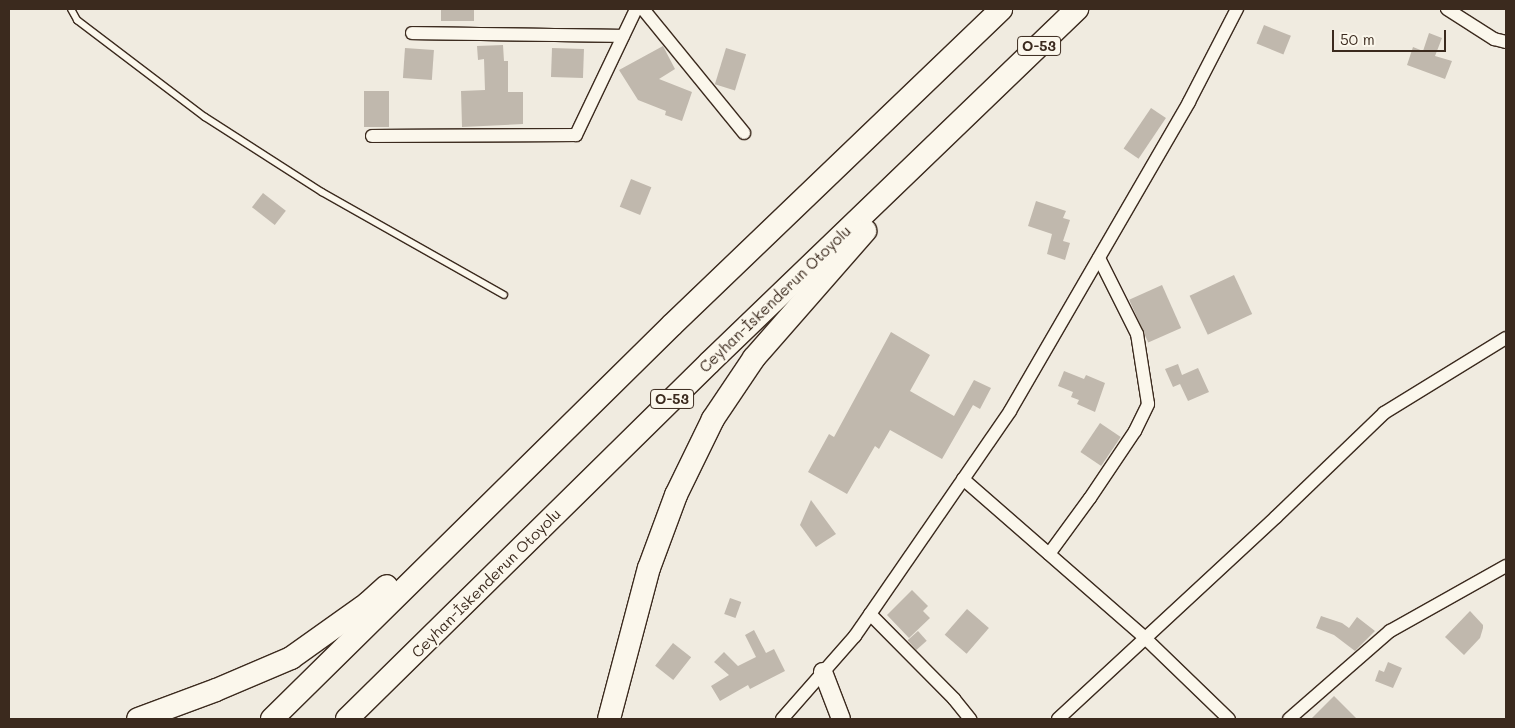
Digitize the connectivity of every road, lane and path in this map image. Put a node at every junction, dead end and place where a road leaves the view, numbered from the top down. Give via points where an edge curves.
1 (71, 9) edge
2 (636, 9) edge
3 (643, 9) edge
4 (1001, 9) edge
5 (1077, 9) edge
6 (1237, 9) edge
7 (1447, 9) edge
8 (412, 33) dead end
9 (623, 36) junction
10 (1506, 42) edge
11 (1000, 83) junction
12 (744, 133) dead end
13 (372, 136) dead end
14 (1099, 258) junction
15 (504, 295) dead end
16 (672, 325) junction
17 (1506, 338) edge
18 (963, 479) junction
19 (1048, 554) junction
20 (1506, 566) edge
21 (870, 614) junction
22 (1144, 637) junction
23 (822, 672) junction
24 (138, 719) edge
25 (272, 719) edge
26 (347, 719) edge
27 (609, 719) edge
28 (782, 719) edge
29 (841, 719) edge
30 (970, 719) edge
31 (1058, 719) edge
32 (1229, 719) edge
33 (1289, 719) edge

1 - 15 lane via 77,20 205,117 322,192
2 - 9 street
3 - 12 street
4 - 16 highway
5 - 11 highway, Ceyhan-İskenderun Otoyolu / O-53
6 - 14 street via 1189,102
7 - 10 street via 1494,39
8 - 9 street
9 - 13 street via 576,134
11 - 26 highway, Ceyhan-İskenderun Otoyolu / O-53 via 708,363
11 - 27 highway via 754,358 713,419 676,495 649,568
14 - 18 street via 1010,411
14 - 19 street via 1137,334 1148,404 1135,431
16 - 24 highway via 368,603 291,658
16 - 25 highway
17 - 22 street via 1384,413
18 - 19 street
18 - 21 street
19 - 22 street
20 - 33 street via 1390,632
21 - 23 street via 856,636
21 - 30 street
22 - 31 street
22 - 32 street
23 - 28 street
23 - 29 street

